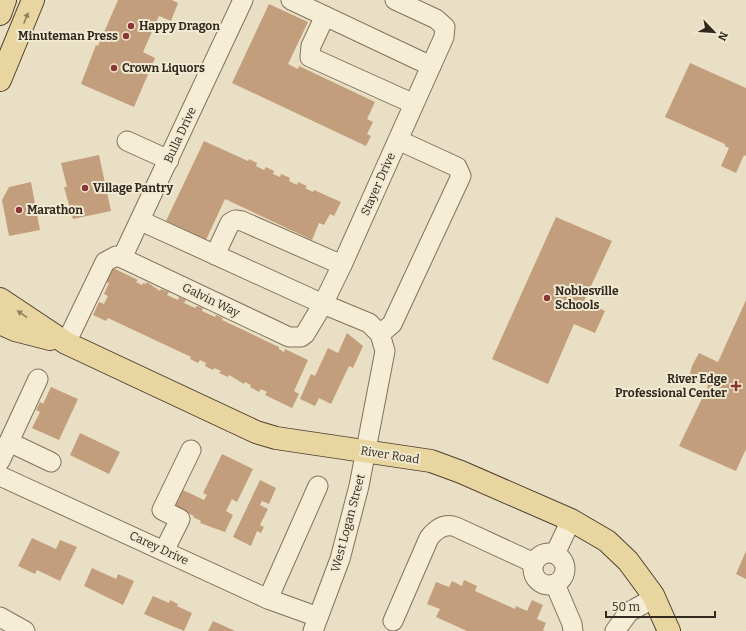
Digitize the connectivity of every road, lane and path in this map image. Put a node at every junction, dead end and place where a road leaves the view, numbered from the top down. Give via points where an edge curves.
1 (5, 0) edge
2 (33, 0) edge
3 (243, 0) edge
4 (291, 0) edge
5 (395, 0) edge
6 (0, 14) edge
7 (325, 16) junction
8 (431, 66) junction
9 (0, 80) edge
10 (414, 104) junction
11 (398, 140) junction
12 (126, 141) dead end
13 (169, 160) junction
14 (141, 220) junction
15 (215, 255) junction
16 (122, 258) junction
17 (342, 265) junction
18 (0, 299) edge
19 (323, 304) junction
20 (0, 323) edge
21 (380, 334) junction
22 (301, 337) joint
23 (66, 343) junction
24 (38, 379) dead end
25 (9, 442) junction
26 (191, 450) dead end
27 (366, 452) junction
28 (0, 461) edge
29 (51, 462) dead end
30 (0, 476) edge
31 (318, 486) dead end
32 (571, 520) junction
33 (164, 551) junction
34 (555, 554) junction
35 (534, 563) junction
36 (555, 584) junction
37 (654, 598) junction
38 (268, 599) junction
39 (0, 617) edge
40 (393, 621) dead end
41 (316, 624) edge
42 (25, 631) edge
43 (573, 631) edge
44 (615, 631) edge
45 (669, 631) edge

1 - 6 main road
9 -> 2 main road
3 - 13 street, Bulla Drive
4 - 7 street
5 - 8 street, Stayer Drive via 436,19 445,27 444,37
7 - 8 street
7 - 10 street via 311,46 310,57
8 - 10 street, Stayer Drive
10 - 11 street, Stayer Drive
11 - 17 street, Stayer Drive
11 - 21 street via 457,167 461,176 392,324
12 - 13 street
13 - 14 street, Bulla Drive
14 - 15 street
14 - 16 street, Bulla Drive
15 - 17 street via 230,223 235,220
15 - 19 street
16 - 22 street, Galvin Way via 289,337
16 - 23 street via 116,256 105,262
17 - 19 street, Stayer Drive
23 -> 18 main road, River Road
19 - 21 street via 369,323
19 - 22 street, Stayer Drive via 311,326
20 - 23 main road, River Road via 15,330
21 - 27 street, West Logan Street via 384,351
23 - 27 main road, River Road via 256,432 276,438
24 - 25 street
25 - 28 street
25 - 29 street
26 - 33 street via 162,510 180,519
27 - 32 main road, River Road via 431,461
27 - 41 street, West Logan Street via 340,559
30 - 33 street, Carey Drive
31 - 38 street
32 - 34 street
32 - 37 main road, River Road via 607,541 628,561
33 - 38 street, Carey Drive
34 - 35 street via 545,553
34 - 36 street via 563,561 565,571 560,581
35 - 36 street via 533,574 539,582 544,585
35 - 40 street via 456,527 450,525 438,529 429,538
36 - 43 street
37 - 44 street via 629,612
37 - 45 main road, River Road
38 - 41 street, Carey Drive
39 - 42 street

